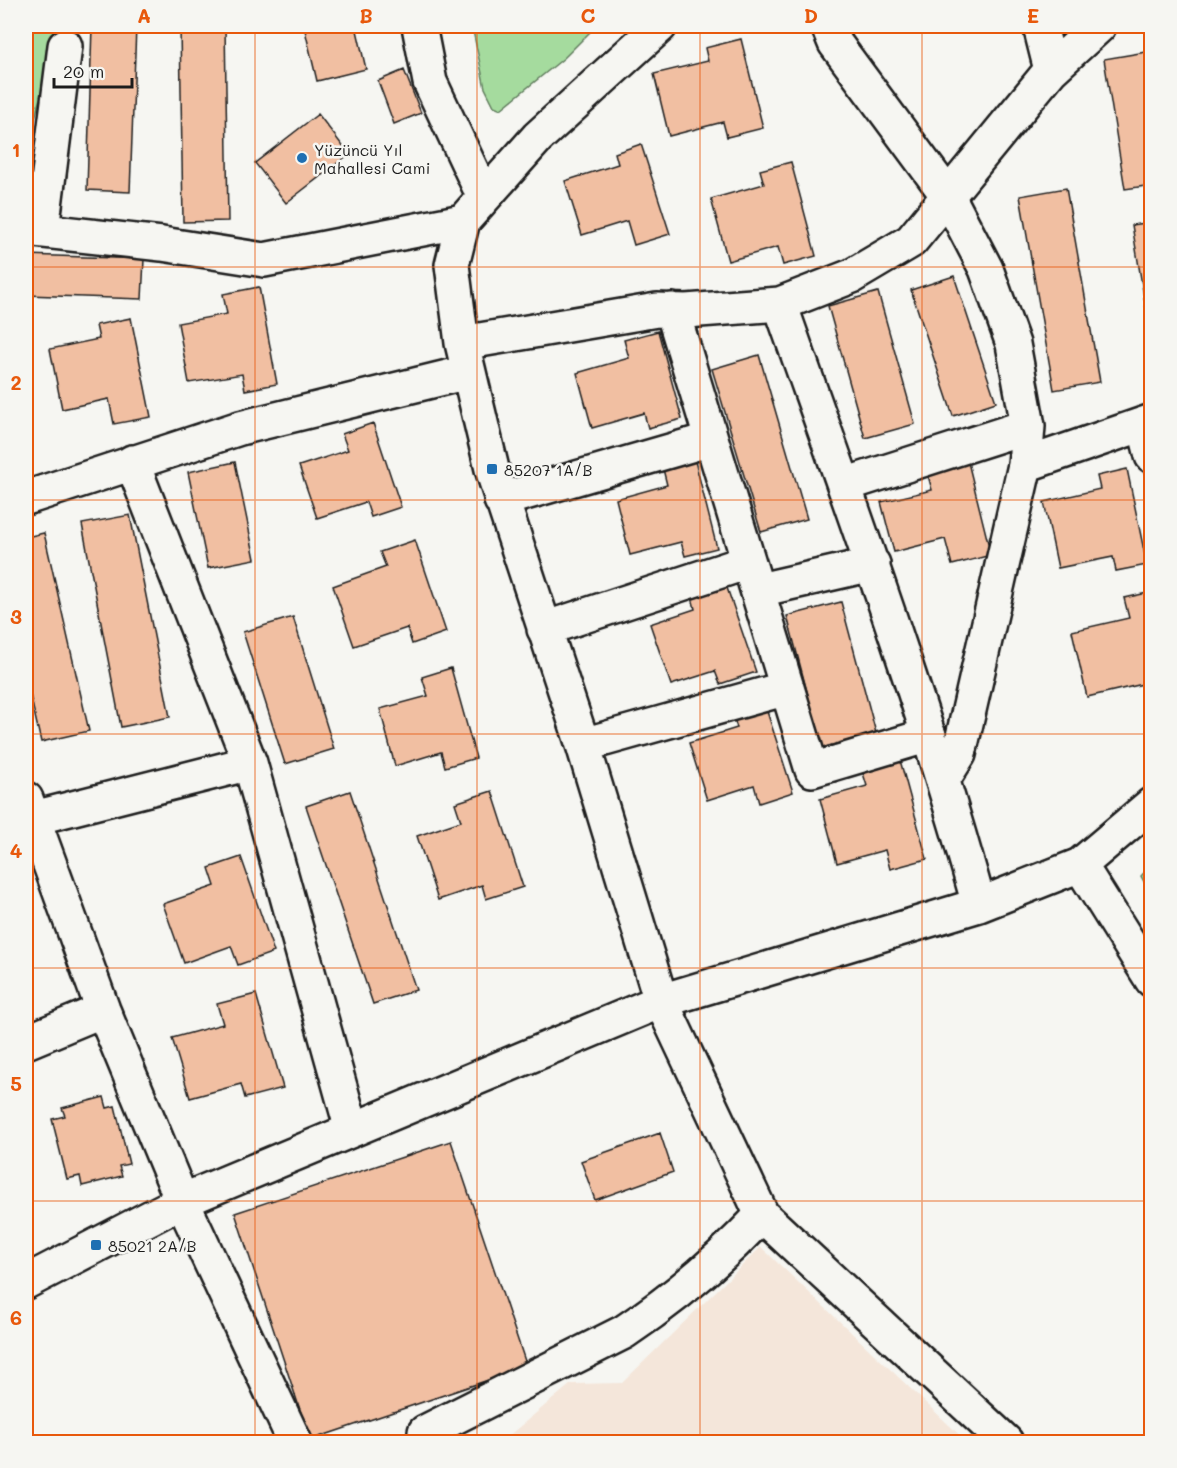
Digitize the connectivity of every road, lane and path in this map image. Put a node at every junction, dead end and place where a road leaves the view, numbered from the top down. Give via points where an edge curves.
1 (419, 26) edge
2 (660, 26) edge
3 (828, 26) edge
4 (1040, 26) edge
5 (1099, 26) edge
6 (631, 37) edge
7 (65, 46) dead end
8 (1051, 70) junction
9 (948, 196) junction
10 (473, 209) junction
11 (34, 229) edge
12 (780, 304) junction
13 (672, 310) junction
14 (465, 358) junction
15 (1148, 422) edge
16 (1028, 426) junction
17 (711, 439) junction
18 (1152, 456) edge
19 (132, 462) junction
20 (1025, 465) junction
21 (844, 485) junction
22 (26, 498) edge
23 (501, 500) junction
24 (873, 564) junction
25 (754, 576) junction
26 (543, 629) junction
27 (787, 688) junction
28 (930, 735) junction
29 (583, 745) junction
30 (250, 763) junction
31 (944, 778) junction
32 (1152, 804) edge
33 (27, 812) edge
34 (1080, 866) junction
35 (979, 905) junction
36 (1152, 980) edge
37 (661, 1001) junction
38 (103, 1010) junction
39 (29, 1036) edge
40 (352, 1130) junction
41 (182, 1201) junction
42 (762, 1215) junction
43 (26, 1282) edge
44 (295, 1443) edge
45 (430, 1443) edge
46 (1006, 1443) edge

1 - 10 street via 430,82
2 - 6 street
3 - 9 street via 835,43
4 - 8 street
5 - 8 street
6 - 10 street
7 - 11 street
8 - 9 street
9 - 12 street via 911,241 852,276
9 - 16 street via 986,269 1013,344
10 - 11 street via 264,260 162,243
10 - 14 street via 452,265
12 - 13 street
12 - 21 street
13 - 14 street via 657,310
13 - 17 street
14 - 19 street
14 - 23 street
15 - 18 street
15 - 20 street
16 - 20 street
16 - 21 street
17 - 23 street
17 - 25 street
19 - 22 street
19 - 30 street
20 - 31 street via 959,754
21 - 24 street
23 - 26 street
24 - 25 street
24 - 28 street
25 - 26 street
25 - 27 street
26 - 29 street
27 - 28 street via 812,770
27 - 29 street
28 - 31 street
29 - 37 street
30 - 33 street
30 - 40 street
31 - 35 street
32 - 34 street
33 - 38 street
34 - 35 street
34 - 36 street
35 - 37 street
37 - 40 street
37 - 42 street
38 - 39 street
38 - 41 street
40 - 41 street
41 - 43 street
41 - 44 street
42 - 45 street via 709,1269 652,1314 624,1332 424,1432
42 - 46 street

